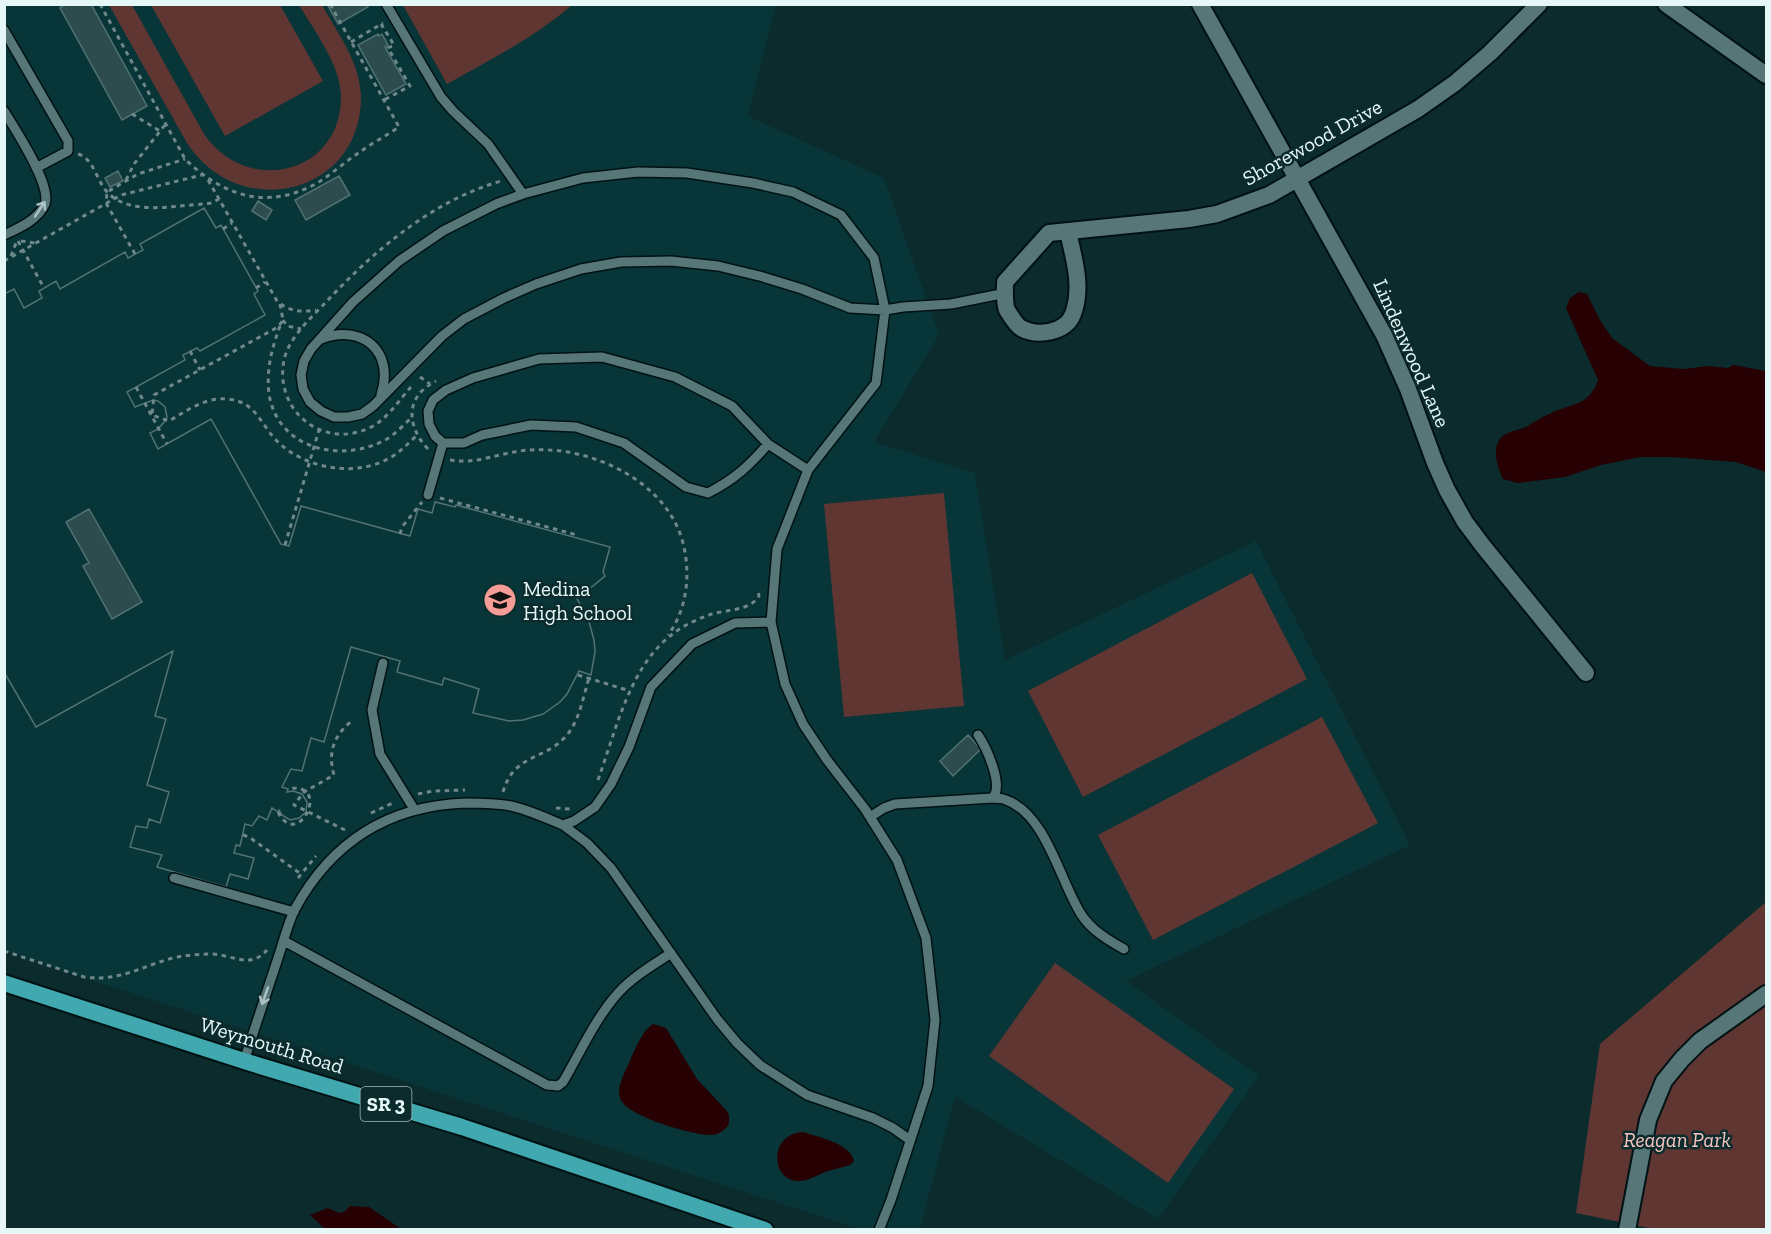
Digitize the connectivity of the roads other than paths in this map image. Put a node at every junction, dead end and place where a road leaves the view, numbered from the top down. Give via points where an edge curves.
1 (386, 4) edge
2 (1200, 4) edge
3 (1539, 4) edge
4 (1666, 4) edge
5 (4, 30) edge
6 (1767, 75) edge
7 (4, 111) edge
8 (36, 168) junction
9 (1297, 179) junction
10 (523, 194) junction
11 (1068, 232) junction
12 (4, 235) edge
13 (1006, 293) junction
14 (885, 310) junction
15 (310, 349) junction
16 (373, 406) junction
17 (443, 443) junction
18 (768, 444) junction
19 (808, 470) junction
20 (428, 495) road end
21 (771, 621) junction
22 (383, 663) dead end
23 (1586, 673) dead end
24 (978, 735) dead end
25 (992, 798) junction
26 (414, 809) junction
27 (870, 817) junction
28 (562, 825) junction
29 (174, 878) dead end
30 (294, 912) junction
31 (284, 941) junction
32 (1124, 949) dead end
33 (671, 953) junction
34 (4, 983) edge
35 (1767, 994) edge
36 (244, 1061) junction
37 (910, 1140) junction
38 (765, 1230) edge
39 (879, 1230) edge
40 (1627, 1230) edge

1 - 10 lane via 441,97 488,144
2 - 9 street, Lindenwood Lane
3 - 9 street, Shorewood Drive via 1455,83 1418,109
4 - 6 street
5 - 8 lane via 68,141 68,151
7 - 8 lane
12 -> 8 lane via 38,215 46,202
9 - 11 street, Shorewood Drive via 1269,195 1217,214
9 - 23 street, Lindenwood Lane via 1384,335 1435,463 1465,522
10 - 14 lane via 583,178 639,172 687,173 793,192 841,215 874,258
10 - 15 lane via 443,231 399,261 353,302
11 - 13 street, Shorewood Drive via 1049,233 1005,282
11 - 13 street via 1077,271 1077,292 1073,316 1062,327 1033,333 1019,327 1006,308
13 - 14 lane via 951,304
14 - 16 lane via 850,308 792,286 718,266 671,261 621,262 581,269 525,288 464,319
14 - 19 lane via 876,383
15 - 16 lane via 301,375 303,389 321,411 334,417 348,417
15 - 16 lane via 334,334 361,337 372,345 385,368 381,395
17 - 18 lane via 464,442 531,425 576,427 624,443 686,487 708,493 730,482
17 - 18 lane via 429,424 428,411 433,400 446,390 472,378 539,360 602,357 675,377 732,406
17 - 20 lane
18 - 19 lane
19 - 21 lane via 777,549
21 - 27 lane via 785,684 803,724
21 - 28 lane via 735,623 692,644 651,687 629,747 595,807
22 - 26 lane via 372,710 380,754
24 - 25 lane via 992,765 997,790
25 - 27 lane via 895,804
25 - 32 lane via 1006,800 1035,825 1082,916
26 - 28 lane via 481,803 511,806
26 - 30 lane via 386,820 339,852 317,875
27 - 37 lane via 897,860 926,938 935,1020 928,1086
28 - 33 lane via 611,867
29 - 30 lane
30 - 31 lane
31 - 33 lane via 553,1086 563,1082 619,992
31 -> 36 lane
33 - 37 lane via 717,1019 760,1065 807,1095 873,1118
34 - 36 main road, Weymouth Road / SR 3
35 - 40 street via 1700,1041 1664,1081 1648,1120
36 - 38 main road, Weymouth Road / SR 3 via 462,1127
37 - 39 lane

